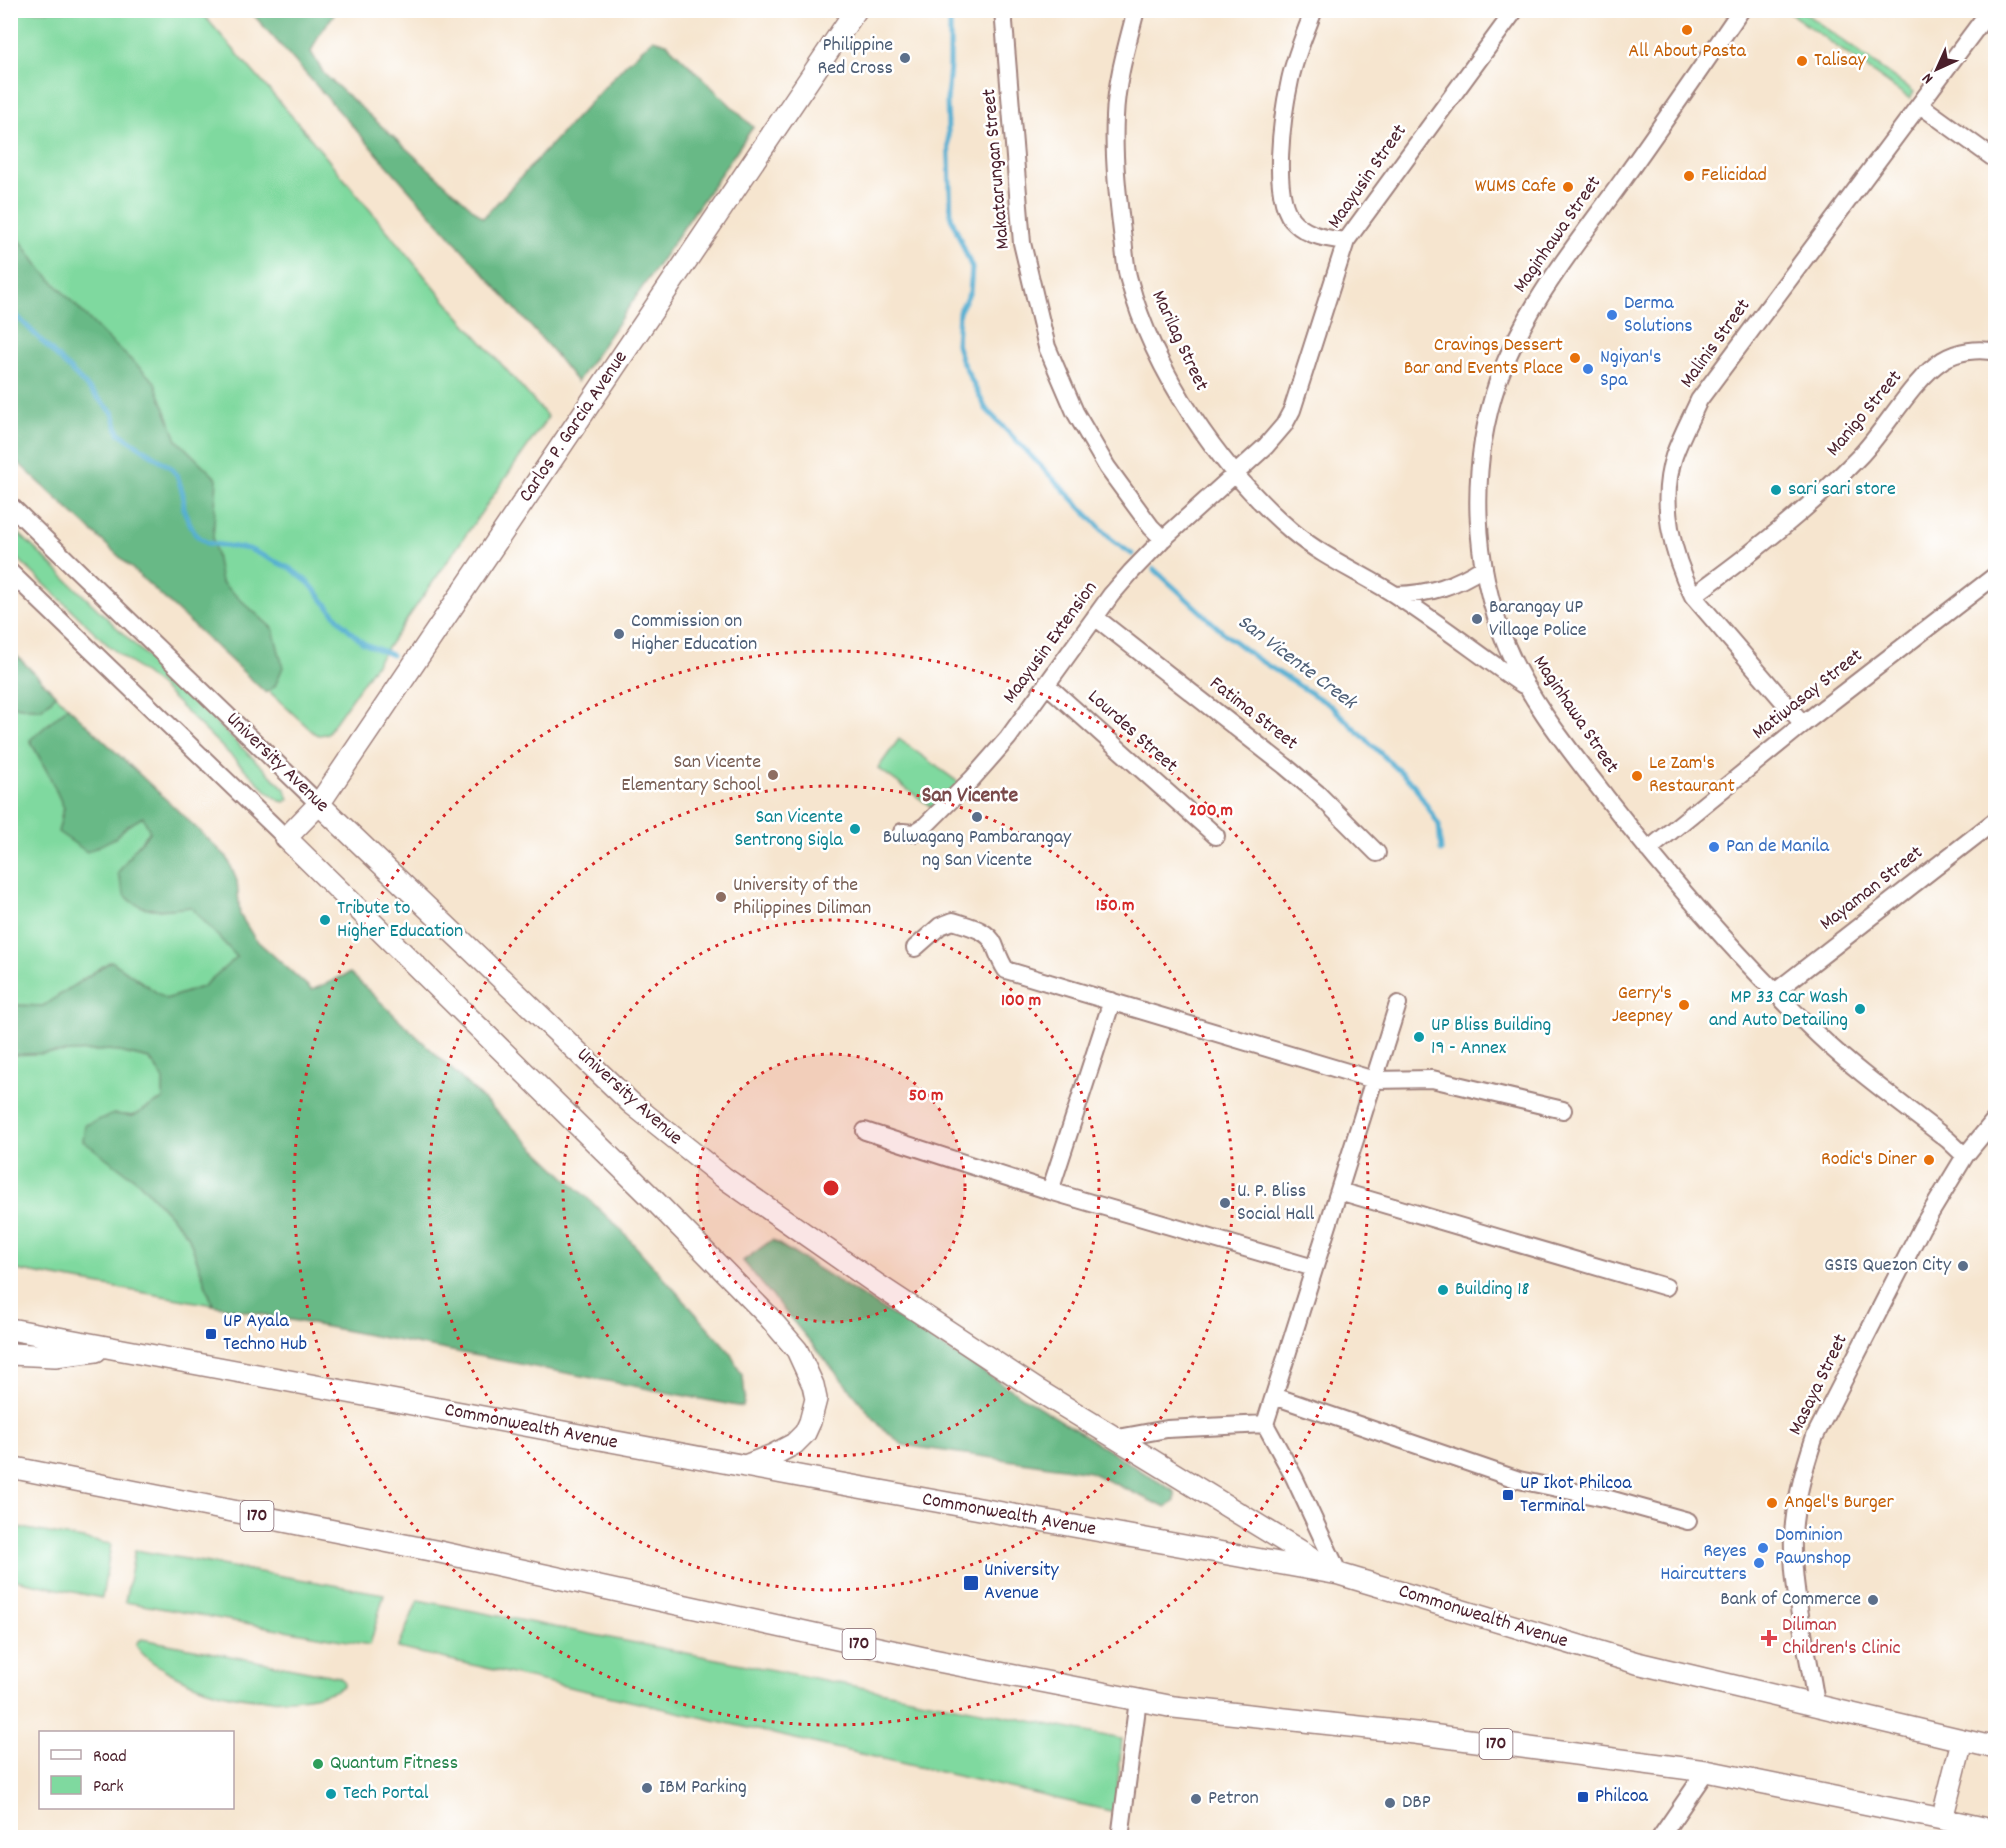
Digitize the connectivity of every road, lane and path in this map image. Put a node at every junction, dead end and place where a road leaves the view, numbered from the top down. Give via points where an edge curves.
1 (856, 10) edge
2 (1003, 10) edge
3 (1136, 10) edge
4 (1314, 10) edge
5 (1515, 10) edge
6 (1741, 10) edge
7 (1990, 10) edge
8 (1920, 105) junction
9 (1995, 160) edge
10 (1346, 241) junction
11 (1995, 352) edge
12 (1234, 474) junction
13 (10, 505) edge
14 (1163, 539) junction
15 (1484, 567) junction
16 (10, 572) edge
17 (1995, 575) edge
18 (1396, 596) junction
19 (1693, 596) junction
20 (1095, 617) junction
21 (1046, 684) junction
22 (1526, 687) junction
23 (1803, 724) junction
24 (319, 804) junction
25 (1995, 820) edge
26 (902, 832) dead end
27 (1216, 836) dead end
28 (286, 837) junction
29 (1648, 850) junction
30 (1377, 853) dead end
31 (915, 948) dead end
32 (1775, 992) junction
33 (1112, 1001) junction
34 (1398, 1004) dead end
35 (1374, 1080) junction
36 (1563, 1110) dead end
37 (1995, 1118) edge
38 (865, 1131) dead end
39 (1965, 1156) junction
40 (1050, 1191) junction
41 (1339, 1191) junction
42 (1314, 1268) junction
43 (1666, 1287) dead end
44 (10, 1329) edge
45 (118, 1348) junction
46 (10, 1354) edge
47 (1274, 1396) junction
48 (1265, 1424) junction
49 (1118, 1438) junction
50 (744, 1466) junction
51 (10, 1467) edge
52 (1688, 1521) dead end
53 (1339, 1574) junction
54 (1138, 1700) junction
55 (1816, 1704) junction
56 (1962, 1741) junction
57 (1995, 1748) edge
58 (1706, 1771) junction
59 (1942, 1819) junction
60 (1991, 1830) edge
61 (1120, 1838) edge
62 (1660, 1838) edge

1 - 24 main road, Carlos P. Garcia Avenue
2 - 14 street, Makatarungan Street via 1022,243 1047,347 1076,412 1107,467
3 - 12 street, Marilag Street via 1115,116 1117,197 1128,279 1166,370 1197,423
4 - 10 street via 1290,78 1281,133 1283,203 1294,223 1313,234
5 - 10 street, Maayusin Street
6 - 15 street, Maginhawa Street via 1536,302 1508,356 1489,413 1480,474
7 - 8 street, Malinis Street
8 - 9 street
8 - 19 street, Malinis Street via 1699,400 1674,456 1668,498 1673,546
10 - 12 street, Maayusin Street via 1292,410 1275,436
11 - 19 street, Manigo Street via 1964,351 1943,360 1921,379 1872,443 1826,491
12 - 14 street, Maayusin Extension
12 - 18 street, Marilag Street via 1293,532
13 - 24 street, University Avenue
14 - 20 street, Maayusin Extension
15 - 18 street via 1442,589
15 - 22 street, Maginhawa Street via 1497,619
16 - 28 street
17 - 23 street, Matiwasay Street
18 - 22 street, Marilag Street
19 - 23 street, Malinis Street
20 - 21 street, Maayusin Extension
20 - 30 street, Fatima Street via 1285,766
21 - 26 street, Maayusin Extension via 1008,738 972,779 925,826 914,833
21 - 27 street, Lourdes Street
22 - 29 street, Maginhawa Street
23 - 29 street, Matiwasay Street
24 - 28 main road, Carlos P. Garcia Avenue
24 - 49 main road, University Avenue via 631,1103 688,1150 878,1285
25 - 32 street, Mayaman Street
28 - 50 main road via 673,1219 797,1350 816,1399 805,1433 778,1453
29 - 32 street, Maginhawa Street
31 - 33 street via 940,926 953,921 987,935 1006,970
32 - 39 street, Maginhawa Street via 1821,1038
33 - 35 street
33 - 40 street
34 - 35 street
35 - 36 street via 1432,1079
35 - 41 street
37 - 39 street, Masaya Street
38 - 40 street
39 - 55 street, Masaya Street via 1922,1227 1815,1436 1805,1466 1797,1500 1794,1560
40 - 42 street
41 - 42 street
41 - 43 street
42 - 47 street
44 - 45 main road, Commonwealth Avenue
45 - 46 main road via 55,1356
45 - 50 main road, Commonwealth Avenue
47 - 48 street
47 - 52 street via 1519,1480
48 - 49 street via 1167,1429
48 - 53 street
49 - 53 main road, University Avenue
50 - 53 main road, Commonwealth Avenue
51 - 54 main road, 170 via 435,1551 933,1660
53 - 55 main road, Commonwealth Avenue via 1637,1663
54 - 58 main road, 170
54 - 61 street
55 - 56 main road, Commonwealth Avenue
56 - 57 main road, Commonwealth Avenue
56 - 59 main road
58 - 59 main road, 170
58 - 62 street
59 - 60 main road, 170

